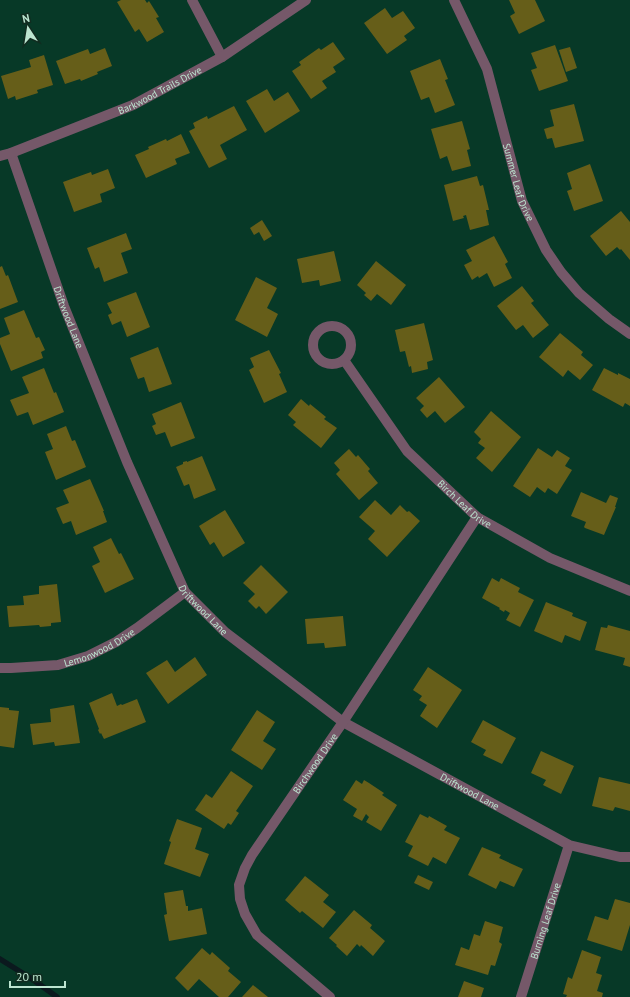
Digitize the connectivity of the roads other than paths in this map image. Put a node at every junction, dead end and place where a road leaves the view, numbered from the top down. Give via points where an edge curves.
1 (192, 0) edge
2 (306, 0) edge
3 (454, 0) edge
4 (222, 57) junction
5 (11, 153) junction
6 (0, 156) edge
7 (630, 334) edge
8 (344, 360) dead end
9 (477, 517) junction
10 (630, 591) edge
11 (185, 592) junction
12 (0, 668) edge
13 (343, 722) junction
14 (569, 845) junction
15 (630, 857) edge
16 (330, 997) edge
17 (521, 997) edge

1 - 4 street
2 - 4 street, Barkwood Trails Drive
3 - 7 street, Summer Leaf Drive via 487,69 522,201 546,250 579,293
4 - 5 street, Barkwood Trails Drive via 133,105
5 - 6 street, Barkwood Trails Drive
5 - 11 street, Driftwood Lane via 70,320 127,462
8 - 9 street, Birch Leaf Drive via 407,450
9 - 10 street, Birch Leaf Drive via 550,558
9 - 13 street, Birchwood Drive
11 - 12 street, Lemonwood Drive via 127,635 88,656 58,665
11 - 13 street, Driftwood Lane via 225,632
13 - 14 street, Driftwood Lane
13 - 16 street, Birchwood Drive via 252,855 239,885 245,914 257,935
14 - 15 street, Driftwood Lane
14 - 17 street, Burning Leaf Drive

